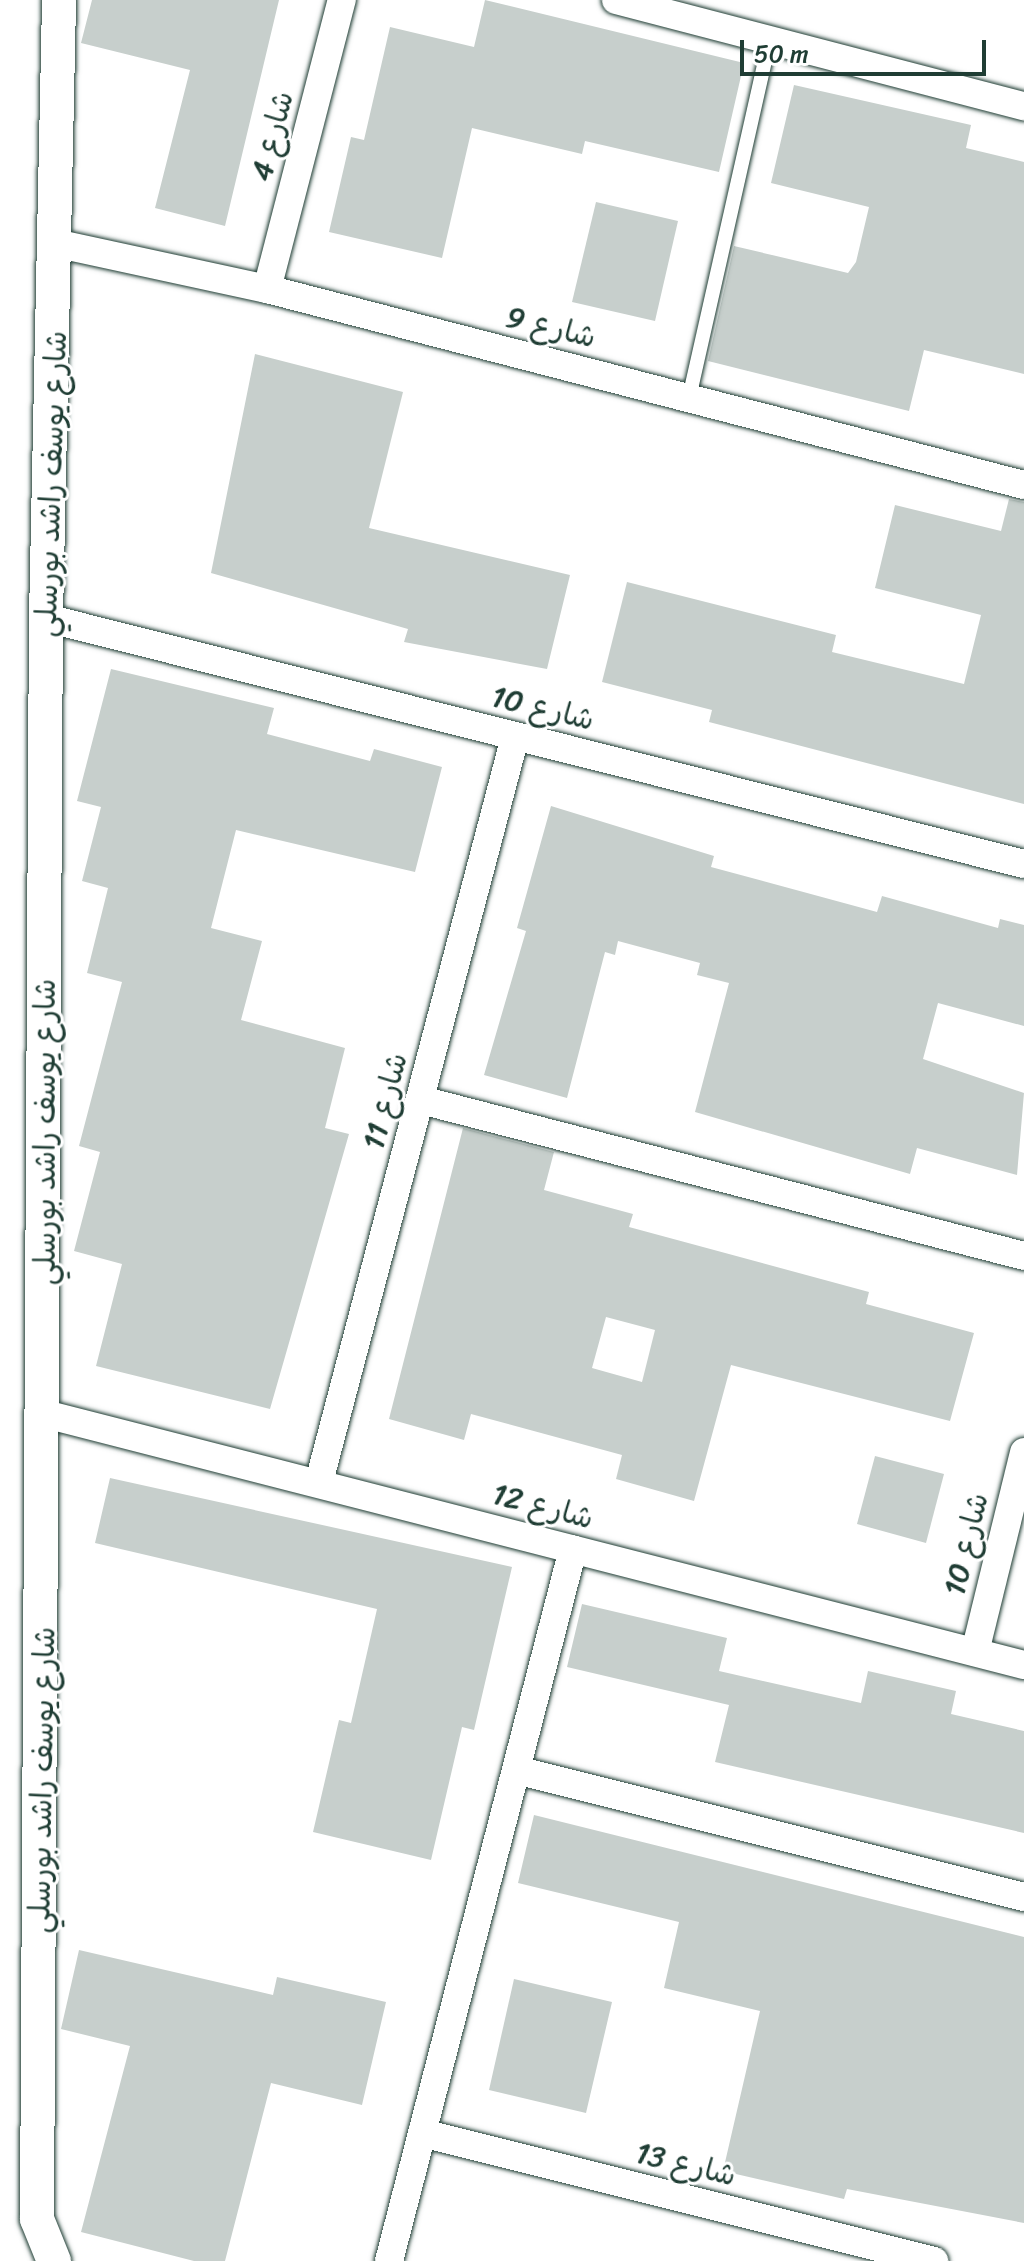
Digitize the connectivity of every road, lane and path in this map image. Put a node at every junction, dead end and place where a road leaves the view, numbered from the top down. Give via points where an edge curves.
1 (59, 0) edge
2 (342, 0) edge
3 (616, 0) edge
4 (770, 40) junction
5 (1024, 106) edge
6 (59, 244) junction
7 (267, 289) junction
8 (689, 398) junction
9 (1024, 485) edge
10 (46, 618) junction
11 (515, 737) junction
12 (1024, 864) edge
13 (421, 1100) junction
14 (1024, 1256) edge
15 (45, 1414) junction
16 (1024, 1452) edge
17 (319, 1482) junction
18 (573, 1549) junction
19 (975, 1652) junction
20 (1024, 1665) edge
21 (516, 1770) junction
22 (1024, 1897) edge
23 (422, 2133) junction
24 (54, 2261) edge
25 (389, 2261) edge
26 (934, 2261) edge

1 - 6 street, شارع يوسف راشد بورسلي
2 - 7 street, شارع 4
3 - 4 street
4 - 5 street
4 - 8 lane
6 - 7 street, شارع 9
6 - 10 street, شارع يوسف راشد بورسلي
7 - 8 street, شارع 9
8 - 9 street, شارع 9
10 - 11 street, شارع 10
10 - 15 street, شارع يوسف راشد بورسلي
11 - 12 street, شارع 10
11 - 13 street, شارع 11
13 - 14 street
13 - 17 street, شارع 11
15 - 17 street, شارع 12
15 - 24 street, شارع يوسف راشد بورسلي via 37,2219
16 - 19 street, شارع 10
17 - 18 street, شارع 12
18 - 19 street, شارع 12
18 - 21 street
19 - 20 street, شارع 12
21 - 22 street
21 - 23 street
23 - 25 street
23 - 26 street, شارع 13

